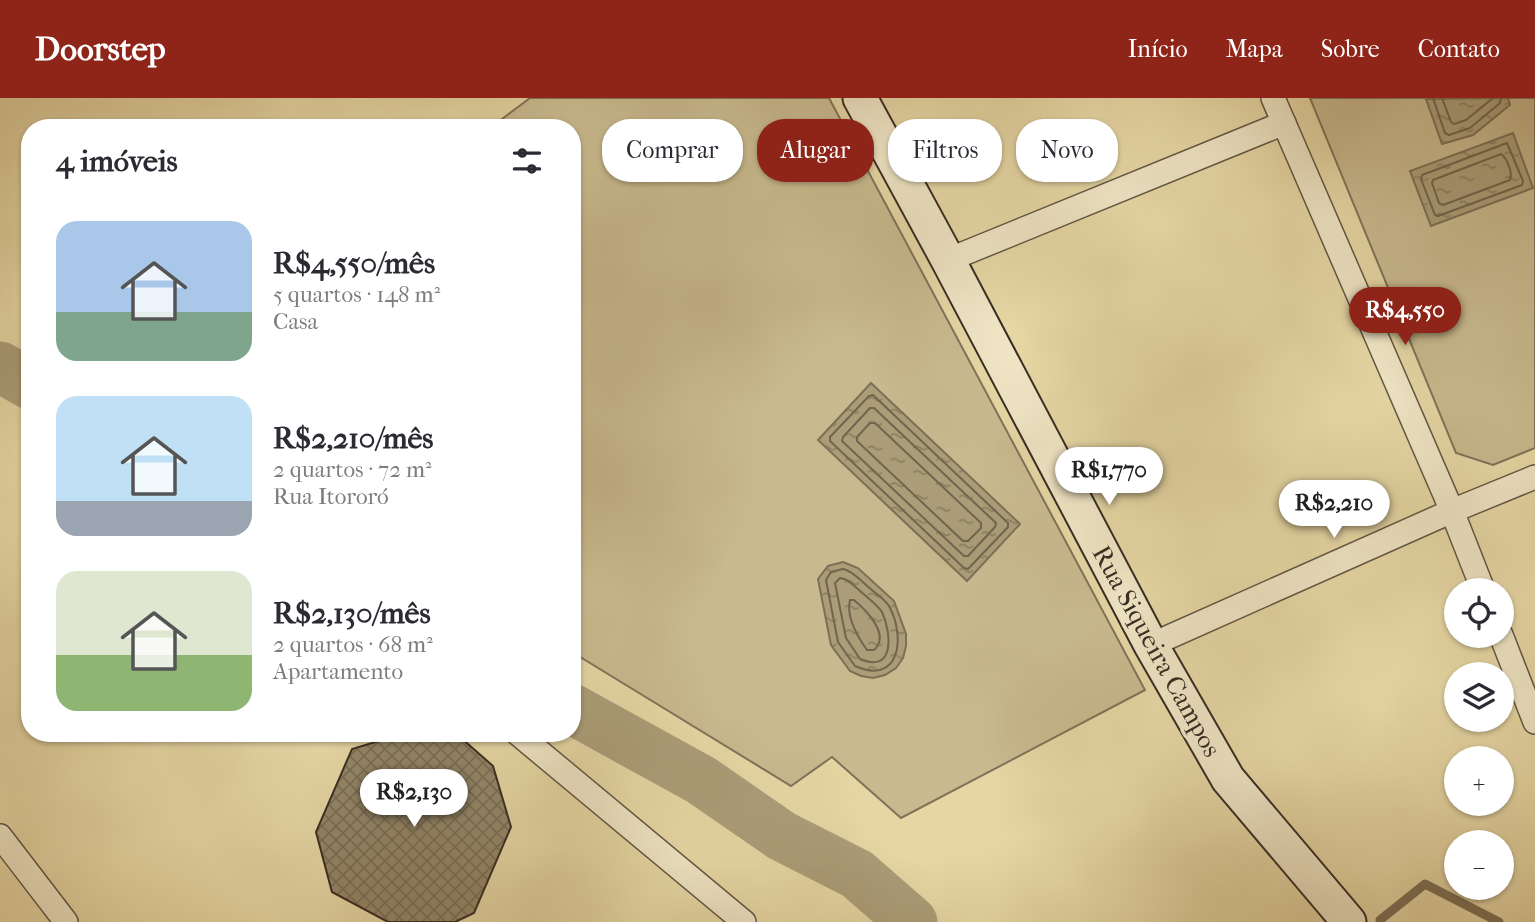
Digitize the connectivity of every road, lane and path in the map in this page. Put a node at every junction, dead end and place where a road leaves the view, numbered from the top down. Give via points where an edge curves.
1 (860, 98) edge
2 (1273, 98) edge
3 (1284, 123) junction
4 (948, 260) junction
5 (1535, 477) edge
6 (1452, 511) junction
7 (1478, 578) edge
8 (1151, 645) junction
9 (1506, 648) edge
10 (1535, 722) edge
11 (528, 742) edge
12 (0, 836) edge
13 (66, 922) edge
14 (744, 922) edge
15 (1349, 922) edge

1 - 4 main road, Rua Siqueira Campos
2 - 3 street
3 - 4 street
3 - 6 street
4 - 8 main road, Rua Siqueira Campos
5 - 6 street
6 - 7 street
6 - 8 street
8 - 15 main road, Rua Siqueira Campos via 1228,779
9 - 10 street
11 - 14 street
12 - 13 street

